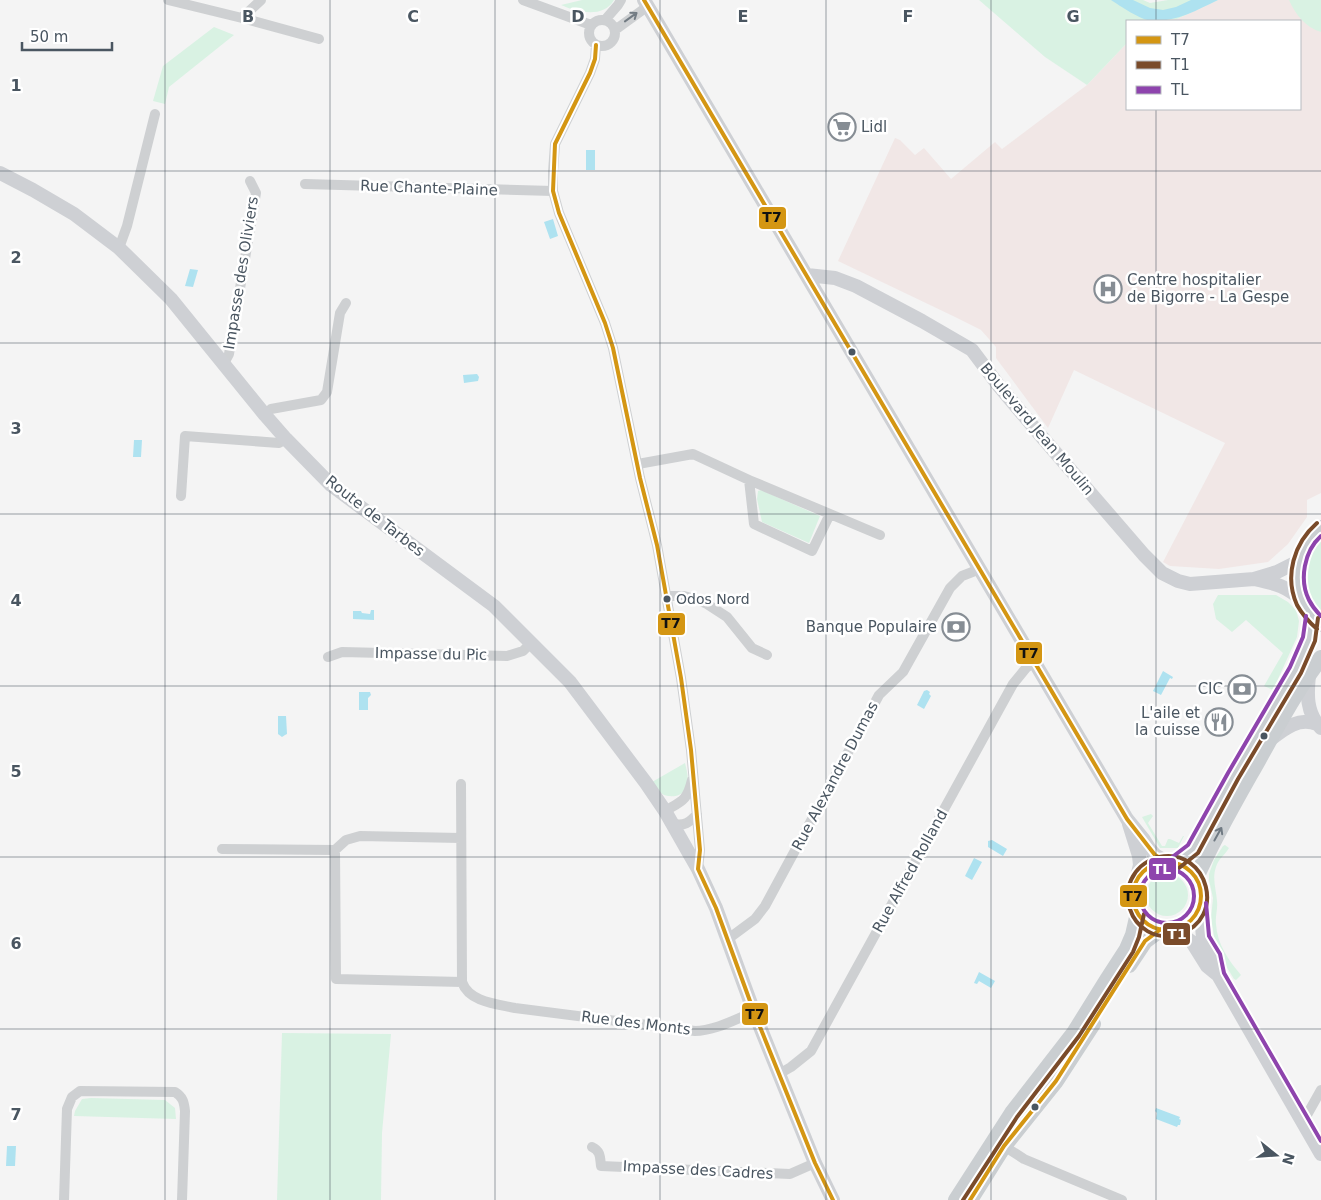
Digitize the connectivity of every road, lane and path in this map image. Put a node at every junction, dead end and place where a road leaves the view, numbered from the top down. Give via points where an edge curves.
1 (168, 0) edge
2 (261, 0) edge
3 (523, 0) edge
4 (620, 0) edge
5 (647, 5) edge
6 (242, 18) junction
7 (605, 20) junction
8 (591, 25) junction
9 (615, 30) junction
10 (320, 40) dead end
11 (596, 45) junction
12 (155, 114) dead end
13 (0, 173) edge
14 (250, 181) dead end
15 (305, 184) dead end
16 (553, 191) junction
17 (119, 248) junction
18 (807, 275) junction
19 (346, 302) dead end
20 (223, 365) junction
21 (265, 414) junction
22 (286, 439) junction
23 (638, 464) junction
24 (749, 480) junction
25 (181, 496) dead end
26 (830, 514) junction
27 (1321, 528) edge
28 (880, 536) dead end
29 (1299, 562) junction
30 (980, 569) junction
31 (1254, 579) junction
32 (666, 596) junction
33 (1302, 601) junction
34 (1317, 621) edge
35 (531, 643) junction
36 (767, 655) dead end
37 (328, 657) dead end
38 (1321, 658) edge
39 (1035, 661) junction
40 (1310, 674) junction
41 (1319, 726) edge
42 (1270, 740) junction
43 (694, 774) junction
44 (461, 784) dead end
45 (665, 811) junction
46 (697, 814) junction
47 (1127, 819) junction
48 (673, 824) junction
49 (461, 838) junction
50 (222, 849) dead end
51 (335, 850) junction
52 (1171, 862) junction
53 (698, 869) junction
54 (1196, 878) junction
55 (1136, 881) junction
56 (1200, 904) junction
57 (1138, 913) junction
58 (1166, 930) junction
59 (728, 939) junction
60 (1218, 975) junction
61 (462, 982) junction
62 (754, 1012) junction
63 (779, 1074) junction
64 (1321, 1090) edge
65 (1303, 1122) junction
66 (1004, 1146) junction
67 (592, 1147) dead end
68 (1321, 1154) edge
69 (815, 1162) junction
70 (64, 1200) edge
71 (182, 1200) edge
72 (833, 1200) edge
73 (956, 1200) edge
74 (970, 1200) edge
75 (1122, 1200) edge

1 - 6 street
2 - 6 street
3 - 8 street
4 - 7 street
9 -> 5 street
5 - 18 street
6 - 10 street
7 - 8 street
7 - 9 street via 612,23
8 - 11 street via 589,36
9 - 11 street via 612,42 605,46
11 - 16 street via 590,73 555,144
12 - 17 street
13 - 17 street, Route de Tarbes via 74,214
14 - 20 street, Impasse des Oliviers via 256,193 229,354
15 - 16 street, Rue Chante-Plaine
16 - 23 street via 613,348
17 - 20 street, Route de Tarbes via 171,299
18 - 30 street
18 - 31 street, Boulevard Jean Moulin via 835,278 856,286 972,350 1042,437 1162,573 1190,584
19 - 21 street via 340,313 327,392 321,400 271,409
20 - 21 street, Route de Tarbes
21 - 22 street, Route de Tarbes
22 - 25 street via 279,443 185,436
22 - 35 street, Route de Tarbes via 331,485 494,606
23 - 24 street via 693,454
23 - 32 street
24 - 26 street
24 - 26 street via 754,524 812,551
26 - 28 street
27 - 29 main road via 1306,545
29 - 31 street, Boulevard Jean Moulin
29 - 33 main road via 1298,582
30 - 39 street
30 - 59 street, Rue Alexandre Dumas via 962,576 950,588 903,672 879,695 765,906
31 - 33 street, Boulevard Jean Moulin via 1277,584
32 - 36 street via 684,596 707,604 727,617 752,648
32 - 43 street
33 - 34 main road
34 - 52 main road via 1296,670 1193,849
35 - 37 street, Impasse du Pic via 507,656 342,652
35 - 45 street, Route de Tarbes via 570,682
38 - 40 main road
39 - 47 street
39 - 63 street, Rue Alfred Rolland via 1013,684 811,1051
40 - 41 street via 1308,706
40 - 42 main road
41 - 42 street via 1298,722
54 -> 42 main road
43 - 45 street via 690,792 683,801
43 - 46 street
44 - 49 street
45 - 48 street, Route de Tarbes
46 - 48 street via 681,826
46 - 53 street
47 - 52 street via 1156,855
47 - 55 street via 1139,856
48 - 53 street, Route de Tarbes
49 - 51 street via 360,836 346,840
49 - 61 street
50 - 51 street
51 - 61 street via 336,979
52 - 54 main road via 1191,871
52 - 55 main road via 1151,866
53 - 59 street, Route de Tarbes
54 - 56 main road
55 - 57 main road via 1133,892
56 - 58 main road via 1186,925
56 - 60 street via 1203,938 1214,958
57 - 58 main road via 1152,926
57 - 73 main road via 1127,949 1074,1033 1012,1114
58 - 60 street via 1192,942 1207,966
58 - 66 main road via 1145,941 1056,1081
59 - 62 street, Route de Tarbes
60 - 65 street
61 - 62 street, Rue des Monts via 465,989 487,1003 695,1031 714,1028
62 - 63 street, Route de Tarbes
63 - 69 street, Route de Tarbes
64 - 65 street
65 - 68 street
66 - 74 main road
66 - 75 street via 1024,1159
67 - 69 street, Impasse des Cadres via 599,1152 601,1166 790,1174
69 - 72 street, Route de Tarbes
70 - 71 street via 67,1109 72,1097 80,1091 175,1092 180,1095 185,1111

